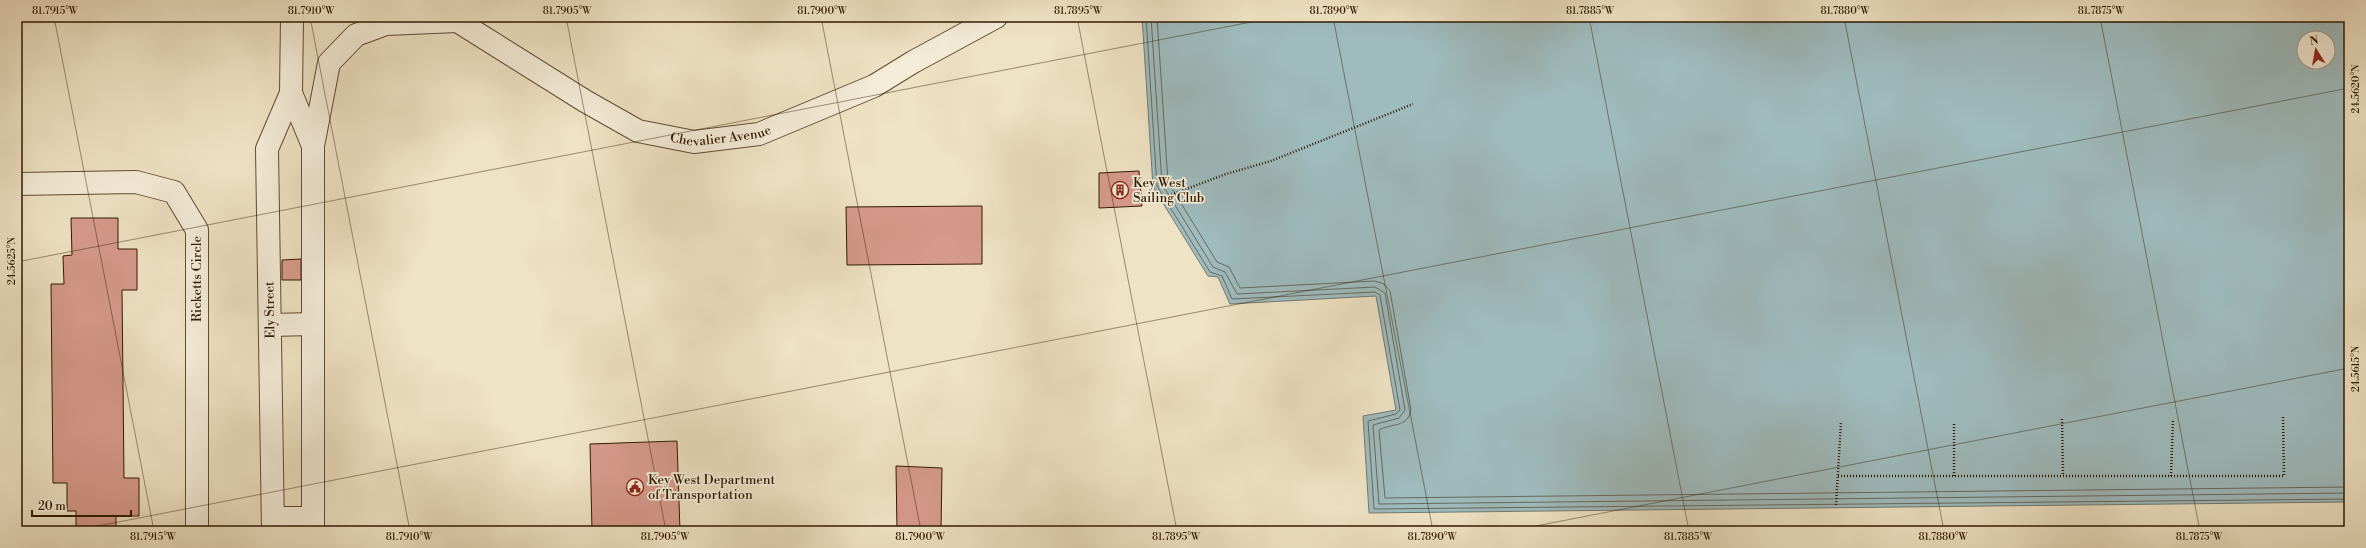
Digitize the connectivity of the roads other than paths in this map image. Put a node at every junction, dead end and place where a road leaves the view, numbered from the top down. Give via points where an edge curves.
1 (292, 17) edge
2 (996, 17) edge
3 (454, 19) edge
4 (291, 93) junction
5 (313, 146) junction
6 (17, 184) edge
7 (313, 324) junction
8 (270, 325) junction
9 (273, 525) edge
10 (313, 525) edge
11 (197, 531) edge

1 - 4 street, Ely Street
2 - 3 street, Chevalier Avenue via 912,62 874,86 759,134 694,142 638,131
3 - 5 street, Ely Street via 386,24 356,35 329,63
4 - 5 street, Ely Street
4 - 8 street, Ely Street via 268,149
5 - 7 street, Ely Street
6 - 11 street, Ricketts Circle via 136,182 174,192 197,230
7 - 8 street
7 - 10 street, Ely Street
8 - 9 street, Ely Street
9 - 10 street

